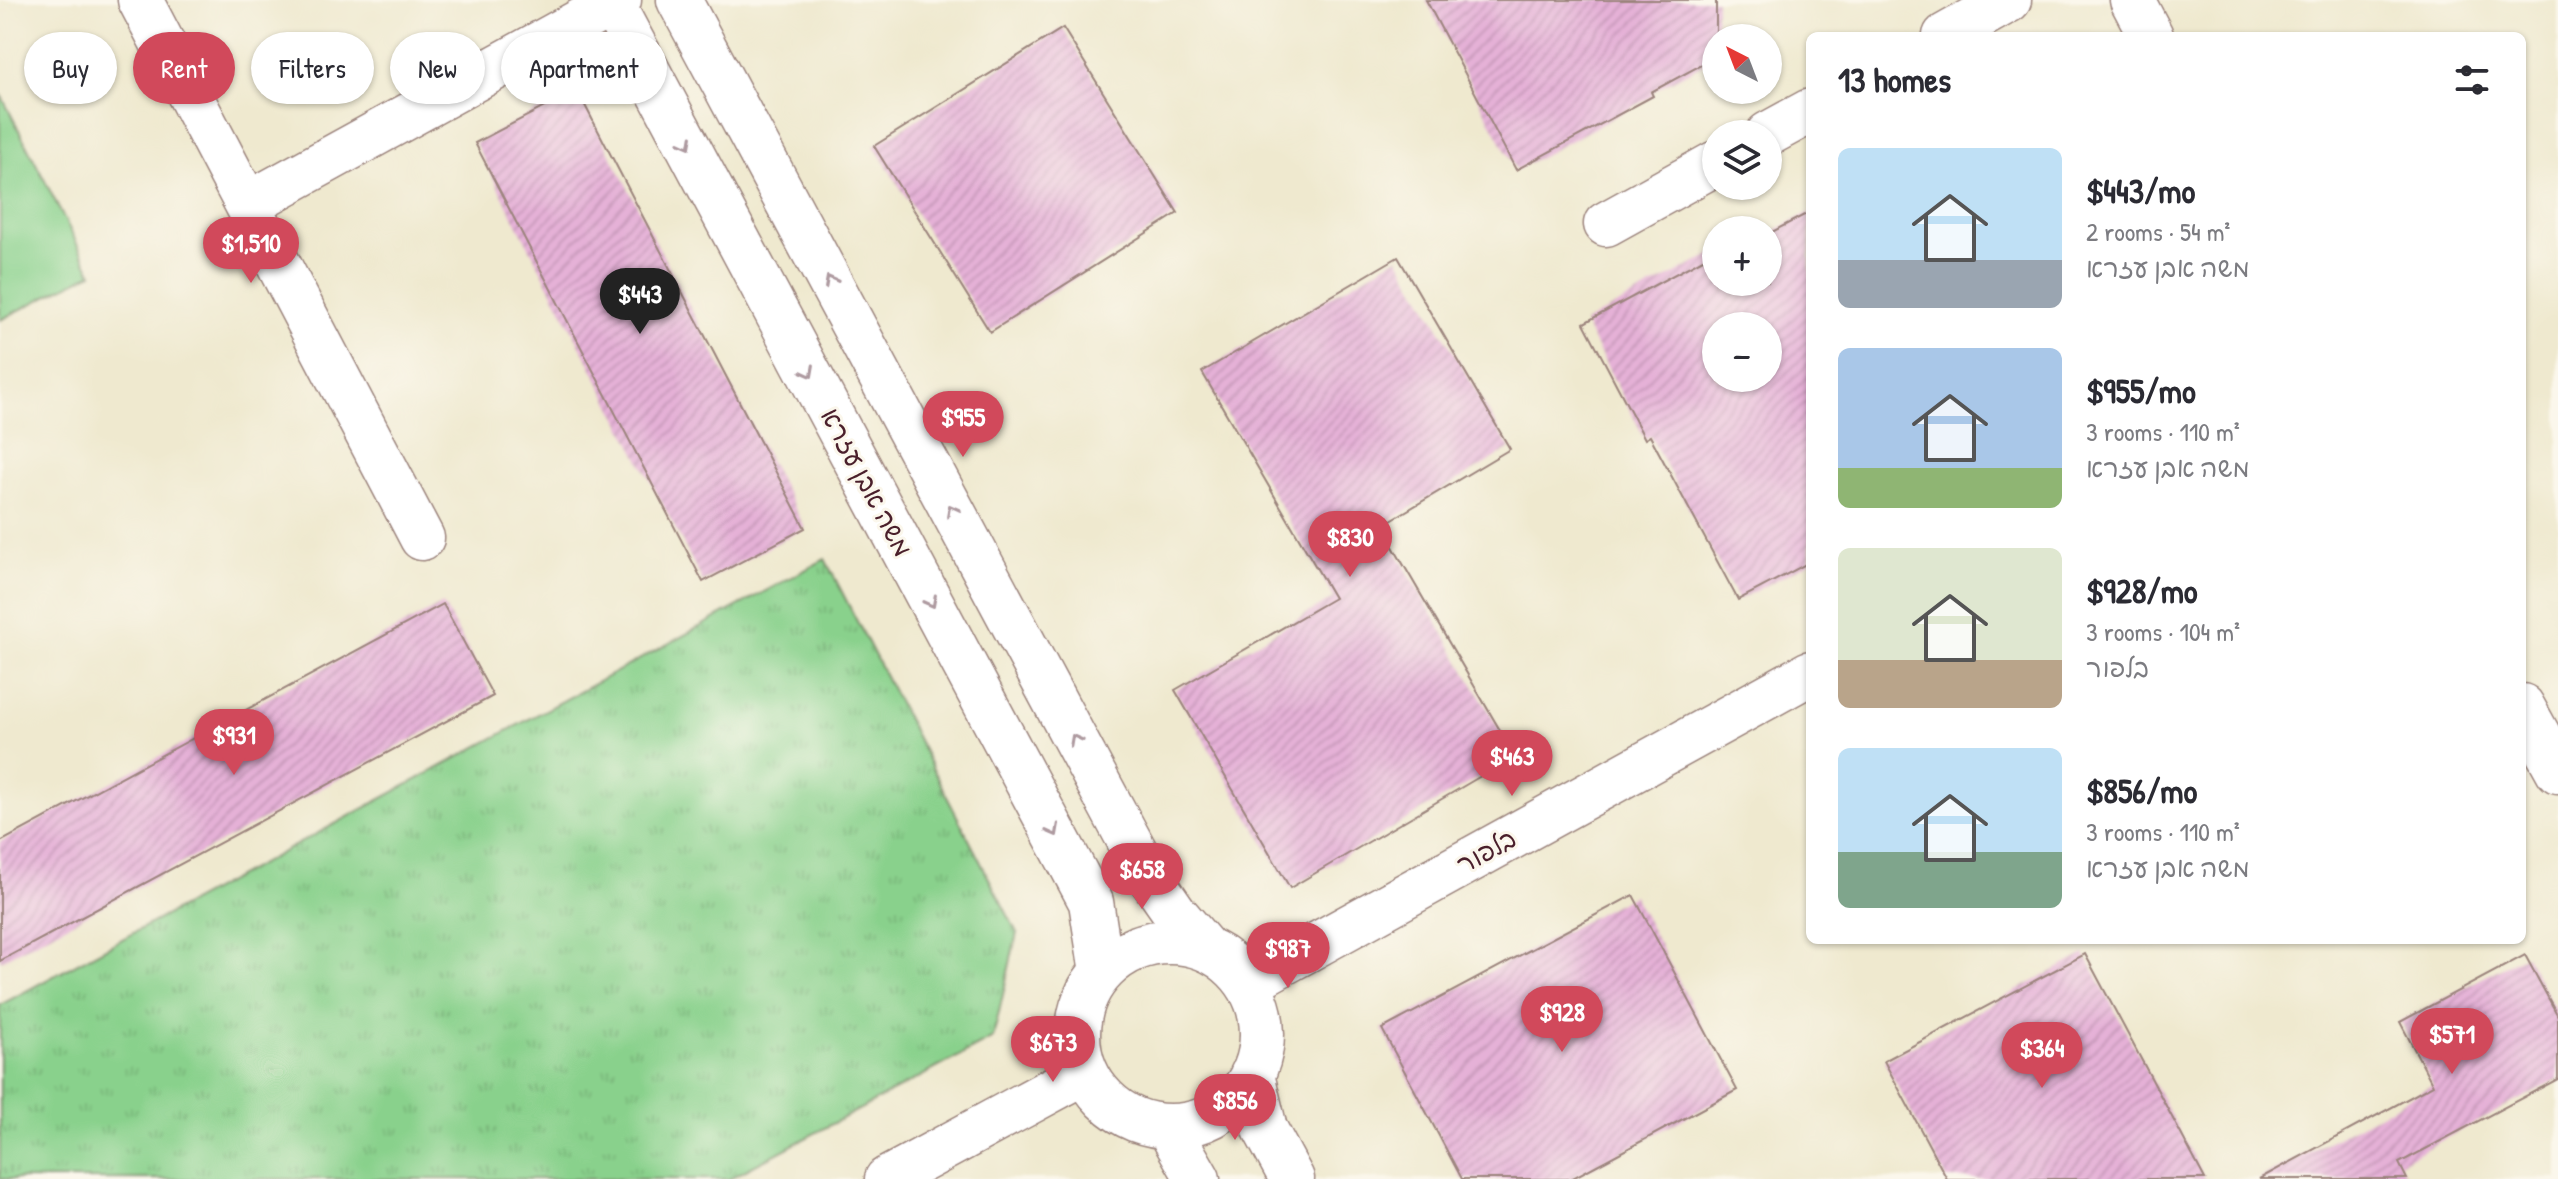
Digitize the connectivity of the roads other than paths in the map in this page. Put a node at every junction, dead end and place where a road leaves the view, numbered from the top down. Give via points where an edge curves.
1 (140, 0) edge
2 (679, 0) edge
3 (2009, 0) edge
4 (2132, 0) edge
5 (614, 1) edge
6 (1952, 32) edge
7 (2149, 32) edge
8 (1806, 113) edge
9 (1782, 126) edge
10 (1702, 171) edge
11 (248, 204) junction
12 (1606, 224) dead end
13 (422, 538) dead end
14 (1806, 675) edge
15 (2526, 713) edge
16 (2558, 771) edge
17 (1205, 948) junction
18 (1102, 972) junction
19 (1247, 983) junction
20 (1085, 1072) junction
21 (1252, 1075) junction
22 (1168, 1127) junction
23 (887, 1179) edge
24 (1198, 1179) edge
25 (1292, 1179) edge

1 - 11 street
17 -> 2 street via 1145,870
3 - 6 street
4 - 7 street
5 - 11 street
5 -> 18 street, משה אבן עזרא via 1091,902
8 - 9 street
10 - 12 street
11 - 13 street
14 - 19 street, בלפור
15 - 16 street
17 - 18 street via 1149,944 1124,954
17 - 19 street via 1229,962
18 - 20 street via 1078,1019
19 - 21 street via 1262,1029
20 - 22 street via 1119,1112
20 - 23 street
21 - 22 street via 1218,1113
21 - 25 street via 1265,1129
22 - 24 street

